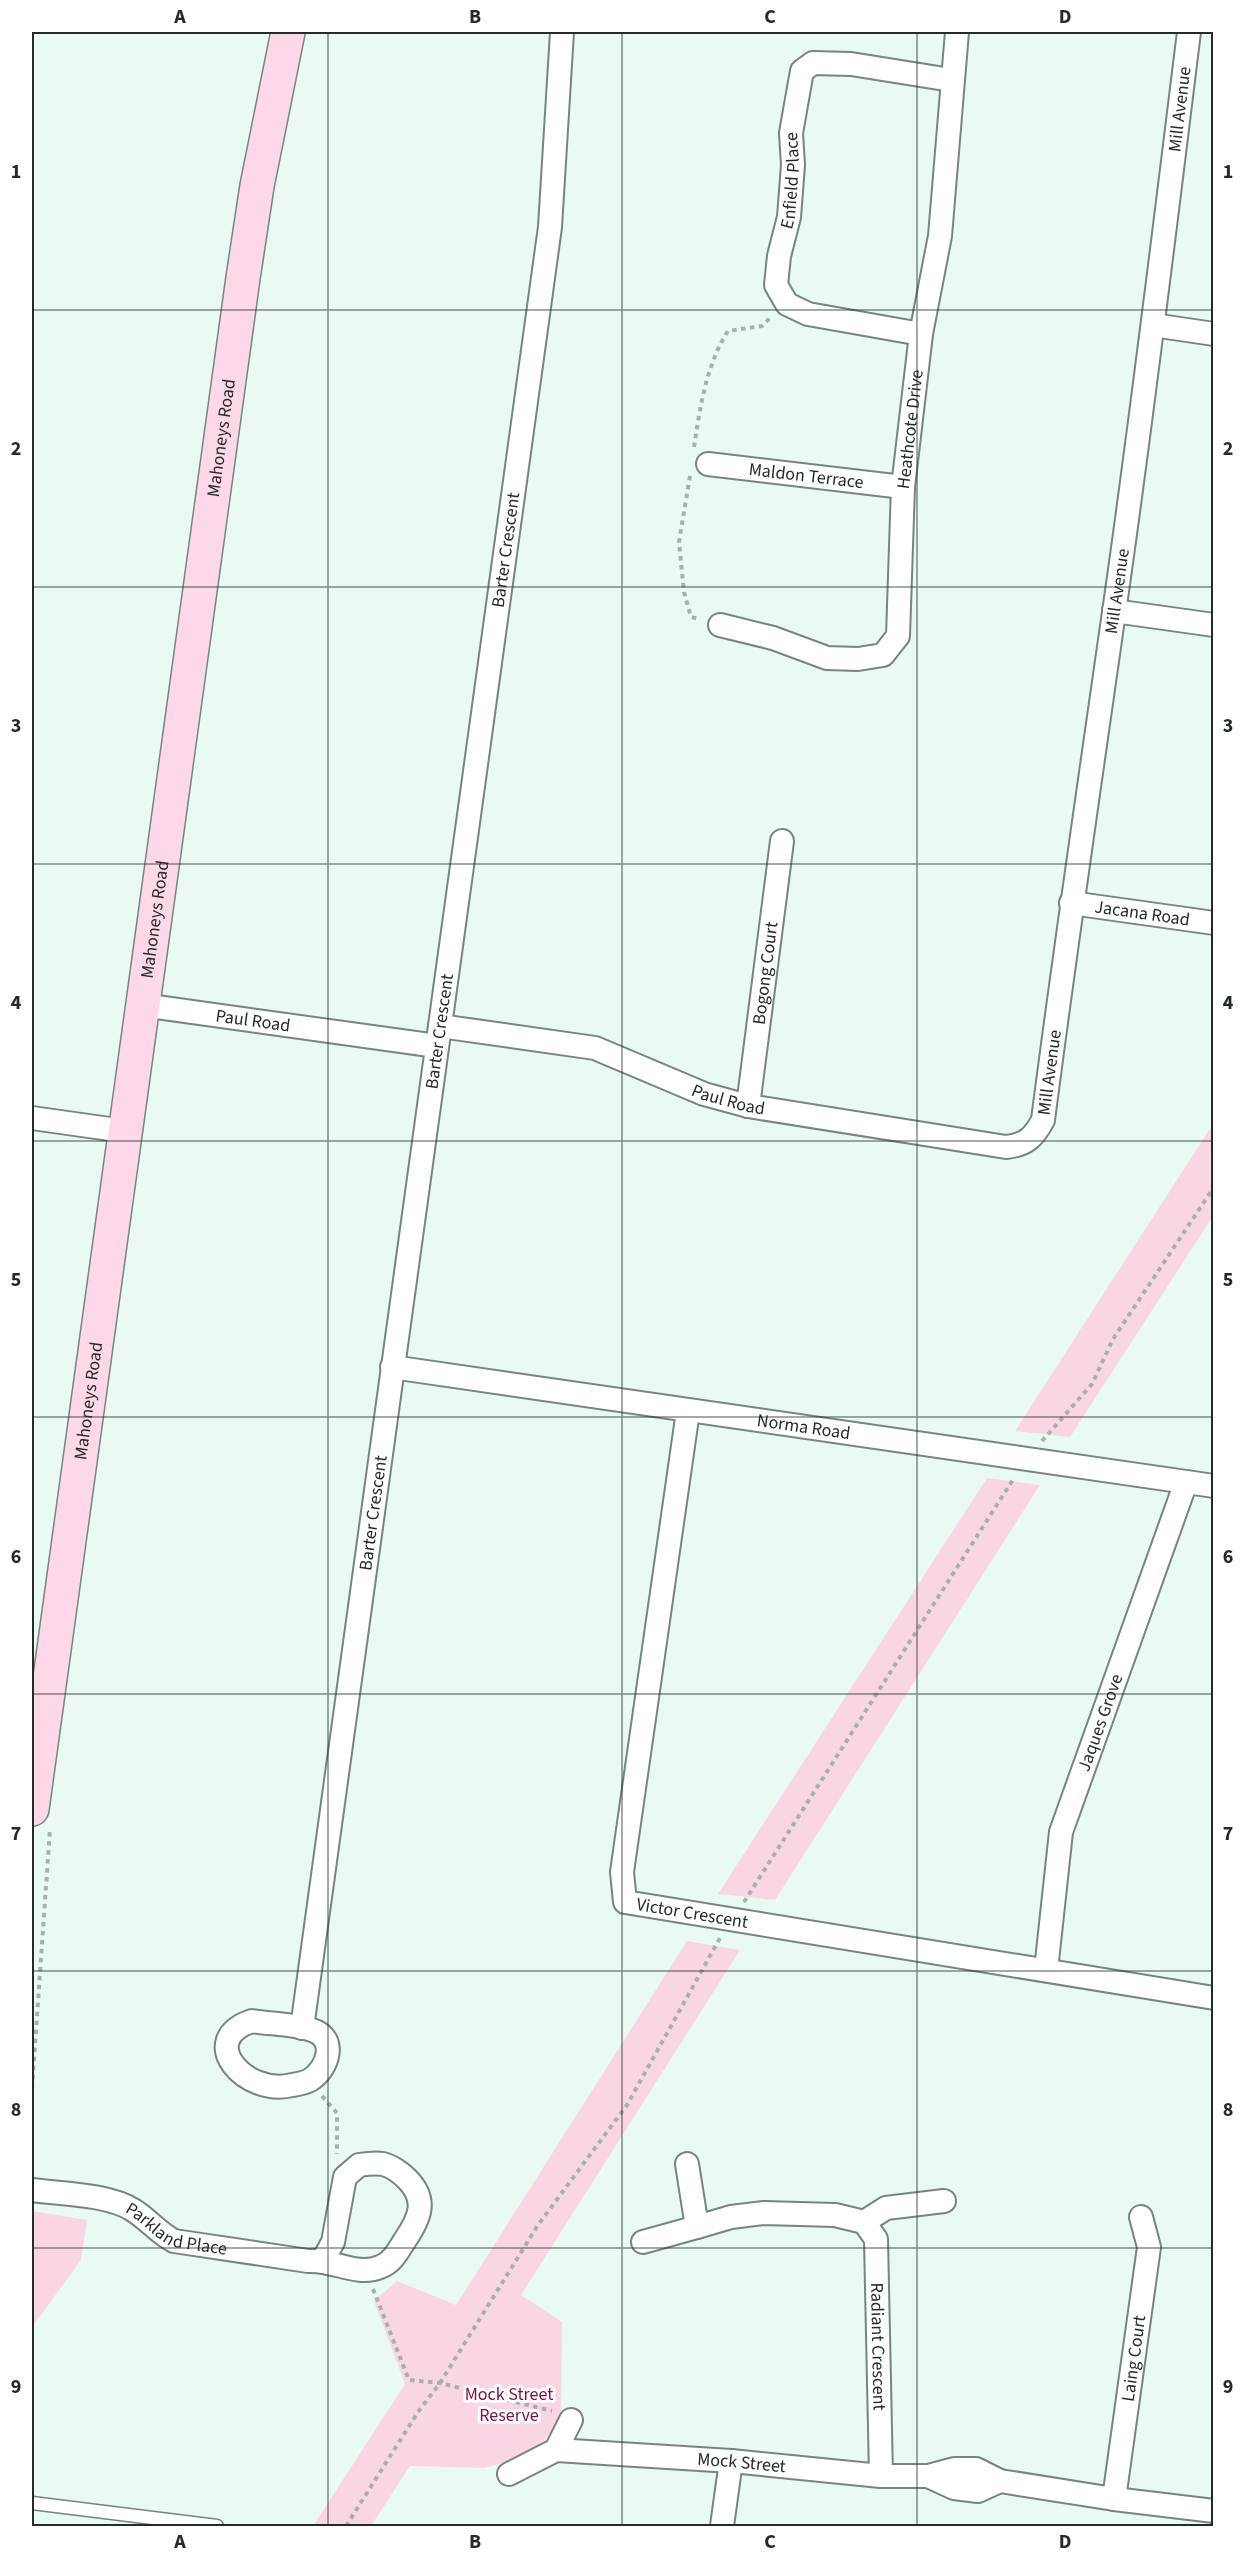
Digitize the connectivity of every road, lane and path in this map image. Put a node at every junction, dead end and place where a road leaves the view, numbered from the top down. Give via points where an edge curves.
1 (288, 32) edge
2 (562, 32) edge
3 (957, 32) edge
4 (1189, 32) edge
5 (951, 80) junction
6 (1153, 325) junction
7 (921, 334) junction
8 (1214, 334) edge
9 (708, 464) dead end
10 (903, 487) junction
11 (1114, 610) junction
12 (720, 625) dead end
13 (1214, 625) edge
14 (782, 841) dead end
15 (1071, 903) junction
16 (1214, 923) edge
17 (142, 1005) junction
18 (438, 1036) junction
19 (748, 1106) junction
20 (32, 1118) edge
21 (124, 1131) junction
22 (1025, 1143) joint
23 (1214, 1187) edge
24 (392, 1367) junction
25 (688, 1411) junction
26 (1027, 1458) junction
27 (1186, 1482) junction
28 (1214, 1486) edge
29 (35, 1761) edge
30 (32, 1809) edge
31 (732, 1919) junction
32 (1046, 1970) junction
33 (1214, 1998) edge
34 (302, 2028) junction
35 (309, 2081) junction
36 (687, 2164) dead end
37 (345, 2177) junction
38 (32, 2190) edge
39 (945, 2201) dead end
40 (1141, 2217) dead end
41 (864, 2222) junction
42 (697, 2227) junction
43 (643, 2242) dead end
44 (323, 2260) junction
45 (366, 2271) junction
46 (440, 2383) junction
47 (571, 2420) joint
48 (556, 2450) junction
49 (731, 2461) junction
50 (509, 2474) dead end
51 (881, 2476) junction
52 (1114, 2499) junction
53 (32, 2503) edge
54 (1214, 2511) edge
55 (217, 2526) edge
56 (346, 2526) edge
57 (722, 2526) edge

1 - 17 main road, Mahoneys Road via 257,186
2 - 18 street, Barter Crescent via 550,227
3 - 5 street, Heathcote Drive
4 - 6 street, Mill Avenue
5 - 7 street, Heathcote Drive via 940,236
5 - 7 street, Enfield Place via 851,64 813,63 802,71 790,133 793,165 789,217 776,285 787,304 808,314
6 - 8 street
6 - 11 street, Mill Avenue
7 - 10 street, Heathcote Drive
9 - 10 street, Maldon Terrace
10 - 12 street, Heathcote Drive via 898,636 883,656 827,658 773,638
11 - 13 street
11 - 15 street, Mill Avenue
14 - 19 street, Bogong Court
15 - 16 street, Jacana Road
15 - 22 street, Mill Avenue via 1043,1120
17 - 18 street, Paul Road
17 - 21 main road, Mahoneys Road
18 - 19 street, Paul Road via 595,1048 704,1095
18 - 24 street, Barter Crescent
19 - 22 street, Paul Road via 1006,1147
20 - 21 street
21 - 29 main road, Mahoneys Road
23 - 26 path via 1113,1339 1092,1384
24 - 25 street, Norma Road
24 - 34 street, Barter Crescent
25 - 26 street, Norma Road
25 - 31 street, Victor Crescent via 622,1872 625,1902
26 - 27 street, Norma Road
26 - 31 path
27 - 28 street, Norma Road
27 - 32 street, Jaques Grove via 1060,1832
29 - 30 main road, Mahoneys Road
31 - 32 street, Victor Crescent
31 - 46 path via 627,2105 538,2224
32 - 33 street, Victor Crescent
34 - 35 street via 324,2037 328,2047 328,2059 322,2070
34 - 35 street via 252,2021 238,2026 227,2051 233,2066 244,2077 263,2085 284,2087
35 - 37 path via 337,2113 337,2163
36 - 42 street
37 - 44 street via 333,2242
37 - 45 street via 359,2164 382,2164 402,2174 416,2188 420,2202 417,2223 393,2258 382,2267
38 - 44 street, Parkland Place via 117,2202 174,2241
39 - 41 street via 886,2208
40 - 52 street, Laing Court via 1149,2247
41 - 42 street via 835,2215 764,2213 730,2217
41 - 51 street, Radiant Crescent via 876,2239
42 - 43 street
44 - 45 street, Parkland Place
45 - 46 path via 409,2380
46 - 47 path via 558,2412
46 - 56 path
47 - 48 street
48 - 49 street, Mock Street
48 - 50 street
49 - 51 street, Mock Street
49 - 57 street
51 - 52 street, Mock Street via 927,2476 954,2488 978,2491 1000,2481
52 - 54 street, Mock Street
53 - 55 lane

